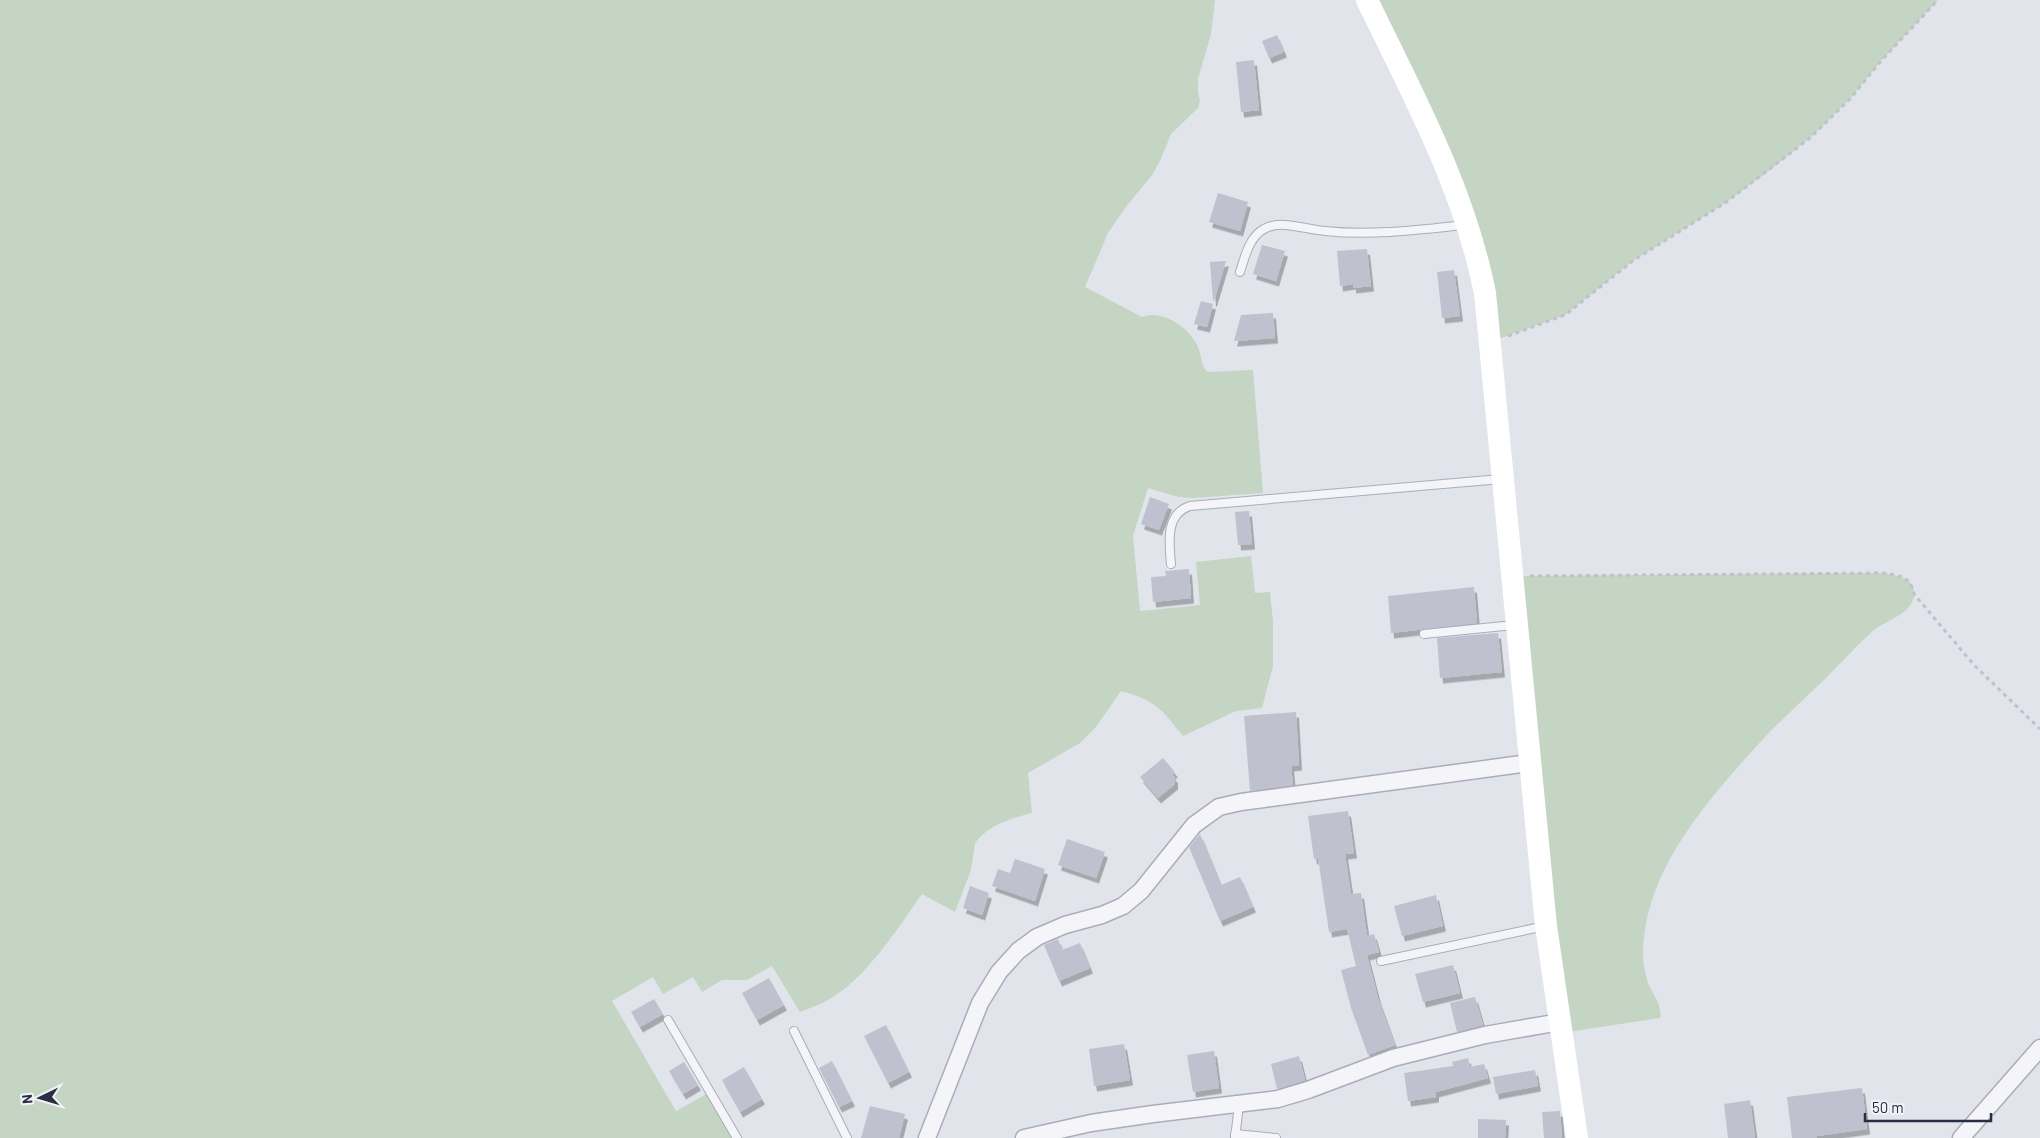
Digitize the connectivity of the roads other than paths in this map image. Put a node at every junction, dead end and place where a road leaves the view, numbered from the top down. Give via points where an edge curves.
1 (1367, 0) edge
2 (1468, 225) junction
3 (1240, 272) dead end
4 (1503, 479) junction
5 (1171, 564) dead end
6 (1516, 625) junction
7 (1424, 634) dead end
8 (1529, 764) junction
9 (1546, 926) junction
10 (1381, 962) dead end
11 (668, 1020) dead end
12 (1560, 1022) junction
13 (794, 1031) dead end
14 (2040, 1048) edge
15 (1238, 1105) junction
16 (1235, 1136) edge
17 (738, 1138) edge
18 (847, 1138) edge
19 (927, 1138) edge
20 (1024, 1138) edge
21 (1276, 1138) edge
22 (1577, 1138) edge
23 (1961, 1138) edge

1 - 2 street via 1436,142
2 - 3 lane via 1345,233 1272,226 1264,228 1256,236
2 - 4 street via 1485,293
4 - 5 lane via 1190,506 1177,512 1174,519 1169,540
4 - 6 street
6 - 7 lane
6 - 8 street
8 - 9 street
8 - 19 street via 1219,807 1194,825 1141,891 1122,906 1037,937 1018,951 999,972 980,1003
9 - 10 lane
9 - 12 street
11 - 17 lane
12 - 15 street via 1485,1035 1393,1058 1308,1090 1278,1099
12 - 22 street
13 - 18 lane
14 - 23 street
15 - 16 lane
15 - 20 street via 1091,1123
16 - 21 lane

